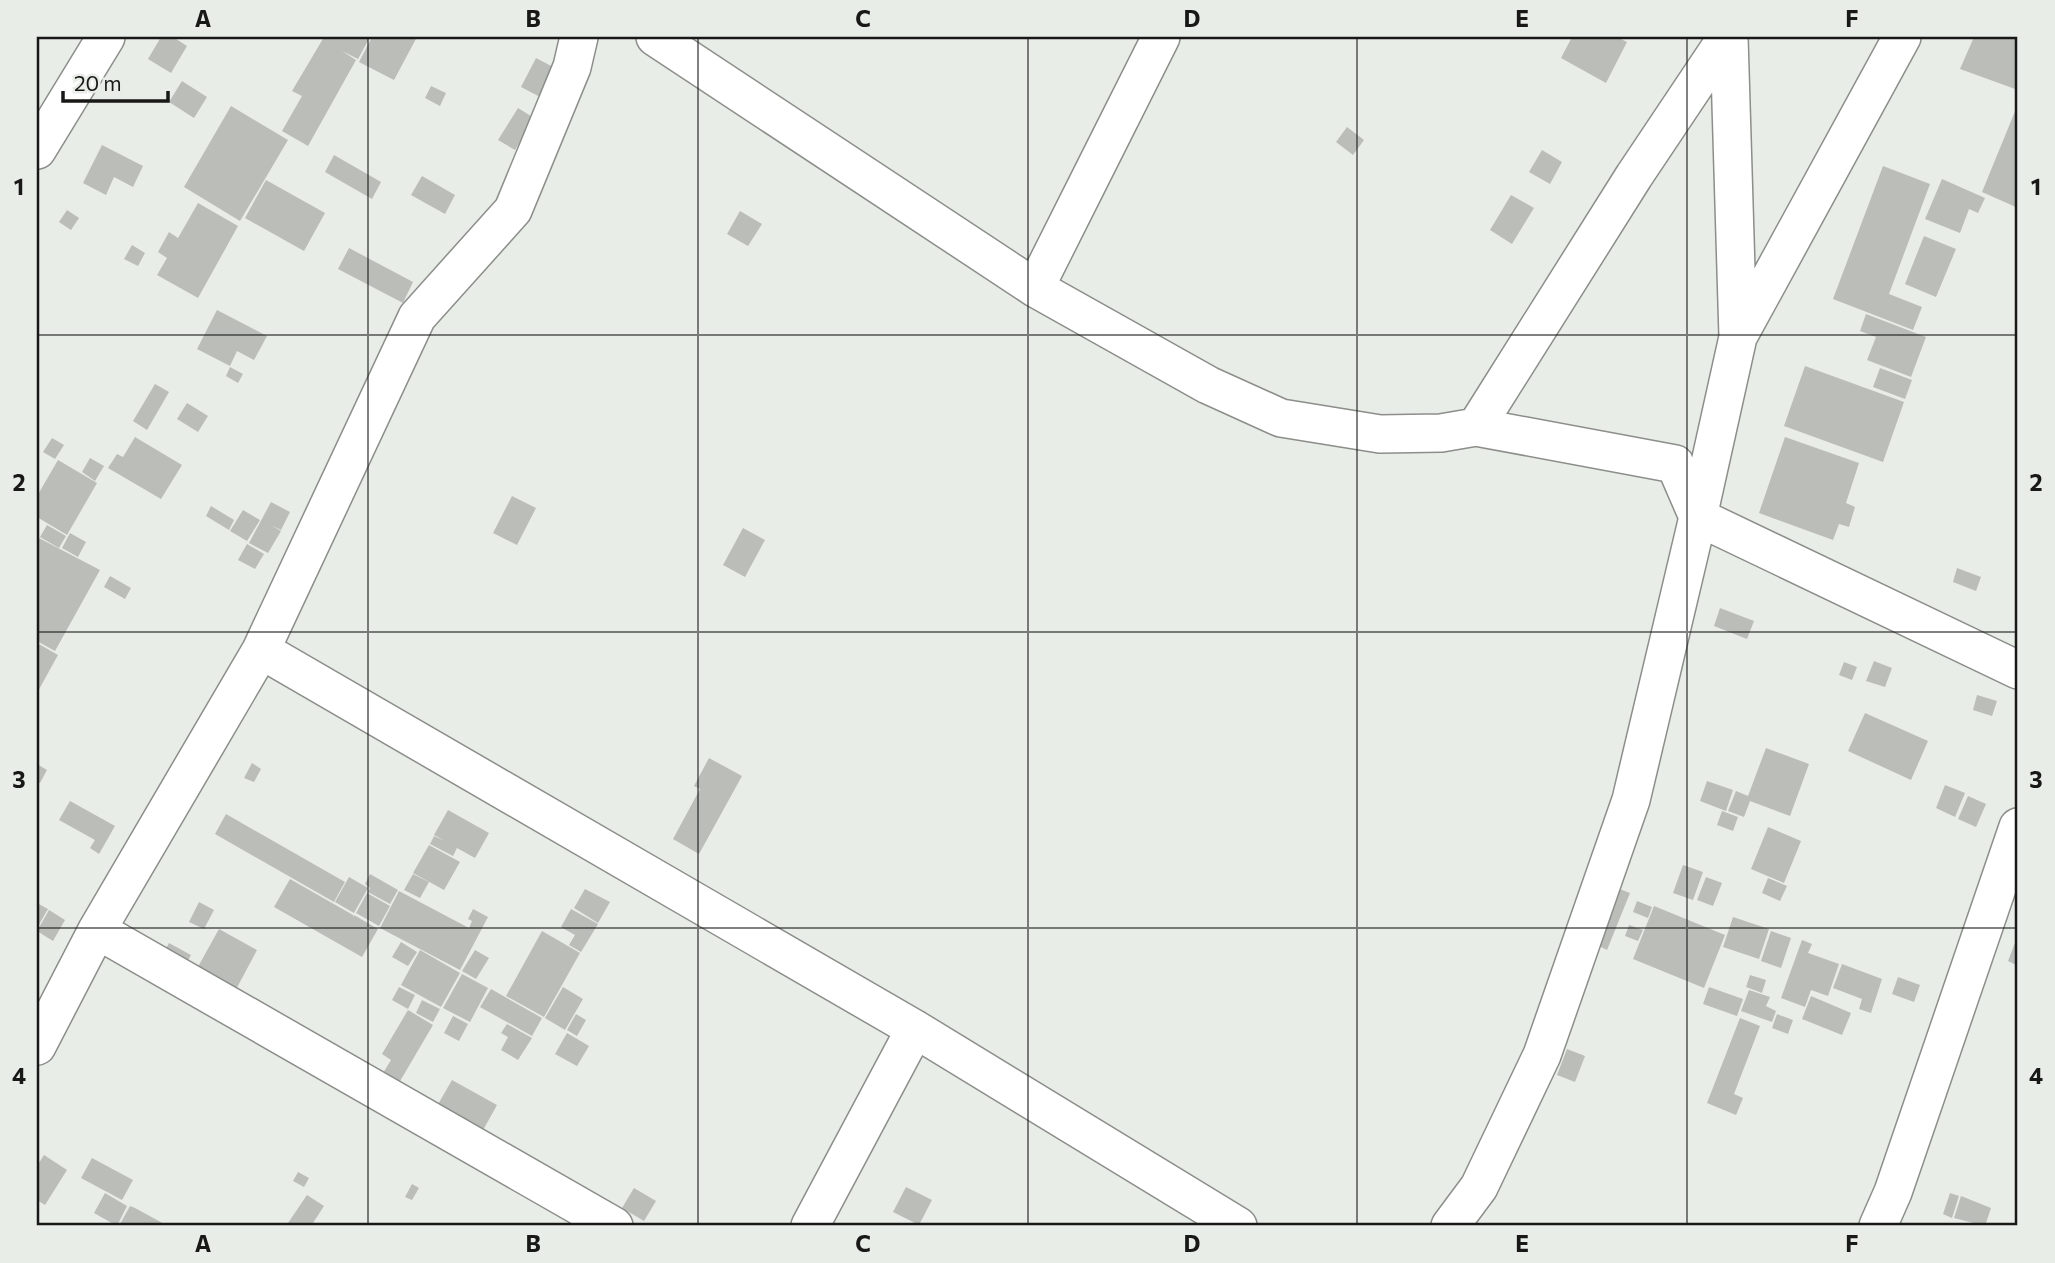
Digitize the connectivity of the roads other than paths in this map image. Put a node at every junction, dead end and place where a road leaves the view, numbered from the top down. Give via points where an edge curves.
1 (106, 37) edge
2 (579, 37) edge
3 (654, 37) edge
4 (1161, 37) edge
5 (1728, 37) edge
6 (1902, 37) edge
7 (37, 150) edge
8 (1035, 288) junction
9 (1738, 337) junction
10 (1476, 427) junction
11 (1698, 517) junction
12 (261, 650) junction
13 (2018, 670) edge
14 (2018, 827) edge
15 (97, 930) junction
16 (915, 1029) junction
17 (37, 1046) edge
18 (614, 1226) edge
19 (810, 1226) edge
20 (1238, 1226) edge
21 (1450, 1226) edge
22 (1878, 1226) edge

1 - 7 street
2 - 12 street via 572,67 513,210 418,317
3 - 8 street
4 - 8 street
5 - 9 street
5 - 10 street via 1634,176
6 - 9 street
8 - 10 street via 1208,384 1281,418 1380,434
9 - 11 street
10 - 11 street via 1675,464
11 - 13 street
11 - 21 street via 1627,813 1542,1055 1479,1187
12 - 15 street
12 - 16 street
14 - 22 street
15 - 17 street
15 - 18 street
16 - 19 street
16 - 20 street

